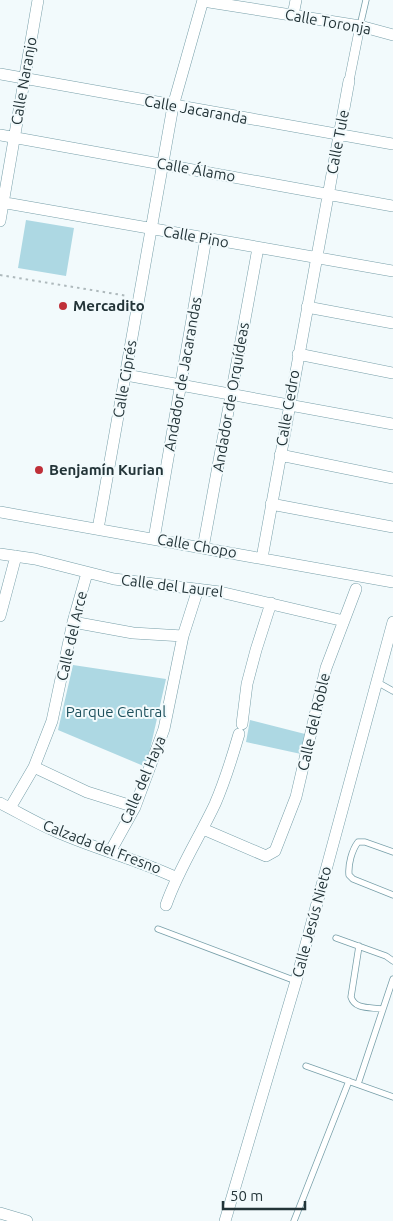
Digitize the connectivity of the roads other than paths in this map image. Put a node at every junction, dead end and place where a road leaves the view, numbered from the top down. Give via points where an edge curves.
1 (38, 0) edge
2 (296, 0) edge
3 (366, 0) edge
4 (203, 1) edge
5 (292, 15) junction
6 (360, 26) junction
7 (393, 35) edge
8 (0, 74) edge
9 (25, 79) junction
10 (349, 81) joint
11 (173, 106) junction
12 (0, 135) edge
13 (339, 135) junction
14 (14, 138) junction
15 (393, 144) edge
16 (163, 164) junction
17 (328, 194) junction
18 (2, 202) edge
19 (393, 206) edge
20 (0, 221) edge
21 (152, 229) junction
22 (206, 238) junction
23 (258, 248) junction
24 (316, 258) junction
25 (393, 271) edge
26 (307, 307) junction
27 (393, 323) edge
28 (298, 354) junction
29 (393, 373) edge
30 (126, 375) junction
31 (181, 385) junction
32 (232, 394) junction
33 (289, 404) junction
34 (393, 424) edge
35 (280, 456) junction
36 (393, 478) edge
37 (271, 504) junction
38 (0, 512) edge
39 (393, 527) edge
40 (98, 529) junction
41 (154, 539) junction
42 (203, 548) junction
43 (0, 554) edge
44 (16, 556) junction
45 (262, 558) junction
46 (87, 573) junction
47 (393, 582) edge
48 (198, 589) junction
49 (356, 589) dead end
50 (271, 603) junction
51 (0, 616) edge
52 (344, 621) junction
53 (73, 622) junction
54 (393, 622) edge
55 (183, 636) junction
56 (377, 682) junction
57 (393, 691) edge
58 (34, 767) junction
59 (5, 806) edge
60 (135, 807) junction
61 (203, 829) junction
62 (110, 852) junction
63 (393, 852) edge
64 (177, 878) junction
65 (393, 895) edge
66 (166, 905) dead end
67 (158, 929) dead end
68 (336, 938) dead end
69 (359, 946) junction
70 (393, 961) edge
71 (393, 979) edge
72 (296, 980) junction
73 (382, 1008) junction
74 (306, 1066) dead end
75 (349, 1081) junction
76 (358, 1084) junction
77 (393, 1097) edge
78 (0, 1213) edge
79 (27, 1221) edge
80 (225, 1221) edge
81 (294, 1221) edge

1 - 9 street, Calle Naranjo
2 - 5 street
3 - 6 lane
4 - 5 street, Calle Toronja
4 - 11 street, Calle Ciprés
5 - 6 street, Calle Toronja
6 - 7 street, Calle Toronja
6 - 10 street, Calle Tule
8 - 9 street, Calle Jacaranda
9 - 11 street, Calle Jacaranda
9 - 14 street, Calle Naranjo
10 - 13 street, Calle Tule
11 - 13 street, Calle Jacaranda
11 - 16 street, Calle Ciprés
12 - 14 street, Calle Álamo
13 - 15 street, Calle Jacaranda
13 - 17 street, Calle Tule
14 - 16 street, Calle Álamo
14 - 18 street, Calle Naranjo
16 - 17 street, Calle Álamo
16 - 21 street, Calle Ciprés
17 - 19 street, Calle Álamo
17 - 24 street, Calle Tule
18 - 20 street, Calle Naranjo
18 - 21 street, Calle Pino
21 - 22 street, Calle Pino
21 - 30 street, Calle Ciprés
22 - 23 street, Calle Pino
22 - 31 street, Andador de Jacarandas
23 - 24 street, Calle Pino
23 - 32 street, Andador de Orquídeas
24 - 25 street, Calle Pino
24 - 26 street, Calle Cedro
26 - 27 street
26 - 28 street, Calle Cedro
28 - 29 street
28 - 33 street, Calle Cedro
30 - 31 street
30 - 40 street, Calle Ciprés
31 - 32 street
31 - 41 street, Andador de Jacarandas
32 - 33 street
32 - 42 street, Andador de Orquídeas
33 - 34 street
33 - 35 street, Calle Cedro
35 - 36 street
35 - 37 street, Calle Cedro
37 - 39 street
37 - 45 street, Calle Cedro
38 - 40 street, Calle Chopo
40 - 41 street, Calle Chopo
41 - 42 street, Calle Chopo
42 - 45 street, Calle Chopo
43 - 44 street, Calle del Laurel
44 - 46 street, Calle del Laurel
44 - 51 street
45 - 47 street, Calle Chopo
46 - 48 street, Calle del Laurel via 145,584
46 - 53 street, Calle del Arce
48 - 50 street, Calle del Laurel
48 - 55 street, Calle del Haya
49 - 52 street, Calle del Roble
50 - 52 street, Calle del Laurel
50 - 61 street via 249,675 241,729 227,773
52 - 61 street, Calle del Roble via 326,668 296,797 275,851 266,856
53 - 55 street via 133,633
53 - 58 street, Calle del Arce via 52,721
54 - 56 street, Calle Jesús Nieto
55 - 60 street, Calle del Haya via 164,730
56 - 57 lane
56 - 72 street, Calle Jesús Nieto
58 - 59 street, Calle del Arce
58 - 60 street via 87,792
59 - 62 street, Calzada del Fresno via 54,831
60 - 62 street, Calle del Haya
61 - 64 street
62 - 64 street, Calzada del Fresno via 148,864
63 - 65 lane via 358,842 348,869 353,879
64 - 66 street
67 - 72 lane
68 - 69 lane
69 - 70 lane
69 - 73 lane via 351,997 353,1003
71 - 73 lane
72 - 80 street, Calle Jesús Nieto
73 - 76 lane
74 - 75 lane
75 - 76 lane
75 - 81 lane
76 - 77 lane
78 - 79 street

